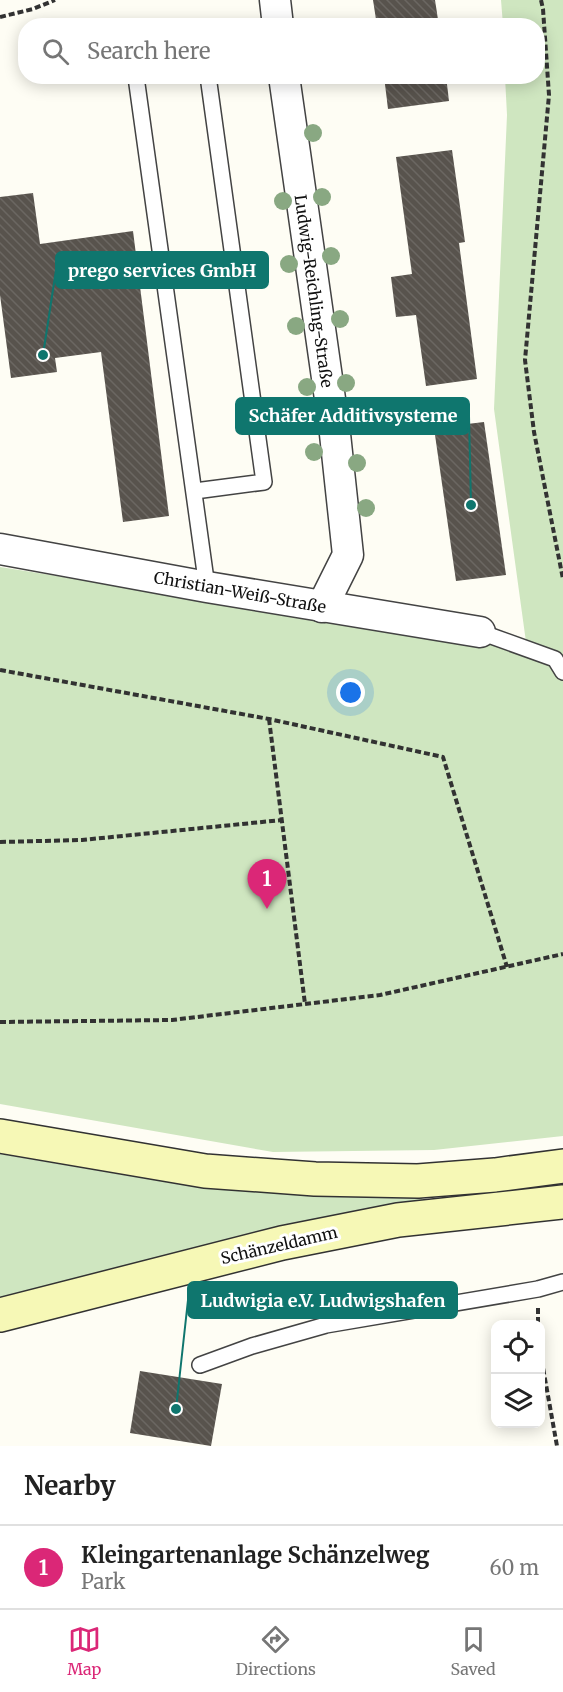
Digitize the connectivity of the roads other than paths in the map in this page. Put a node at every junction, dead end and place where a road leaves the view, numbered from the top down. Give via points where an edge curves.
1 (275, 0) edge
2 (277, 18) edge
3 (137, 84) edge
4 (209, 84) edge
5 (285, 84) edge
6 (195, 491) junction
7 (0, 549) edge
8 (207, 587) junction
9 (322, 607) junction
10 (480, 632) joint
11 (563, 672) edge
12 (0, 1136) edge
13 (559, 1166) edge
14 (562, 1202) edge
15 (563, 1282) edge
16 (0, 1315) edge
17 (200, 1365) dead end

1 - 2 street
3 - 6 lane
4 - 6 lane via 264,482
5 - 9 street, Ludwig-Reichling-Straße via 335,434 348,555
6 - 8 lane
7 - 8 street, Christian-Weiß-Straße
8 - 9 street, Christian-Weiß-Straße
9 - 10 street, Christian-Weiß-Straße
10 - 11 lane via 555,659
12 - 13 main road via 205,1171 315,1179 418,1180
14 - 16 main road, Schänzeldamm via 398,1220 282,1243
15 - 17 lane via 326,1325

